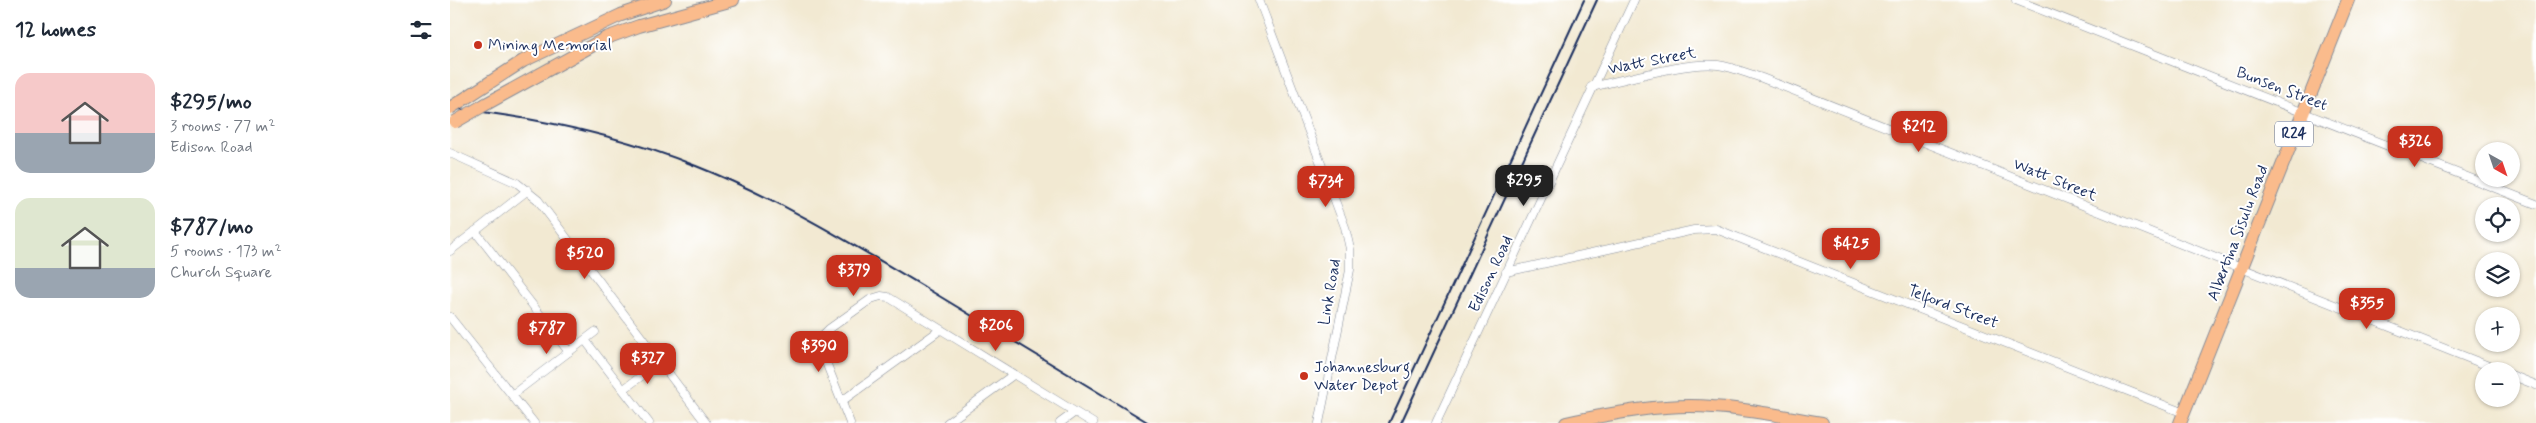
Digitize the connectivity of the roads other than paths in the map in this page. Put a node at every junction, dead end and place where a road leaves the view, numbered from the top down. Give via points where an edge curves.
1 (665, 0) edge
2 (733, 0) edge
3 (1259, 0) edge
4 (1634, 0) edge
5 (2016, 0) edge
6 (2348, 0) edge
7 (1591, 87) junction
8 (455, 104) edge
9 (2303, 112) junction
10 (452, 124) edge
11 (450, 152) edge
12 (528, 190) junction
13 (2536, 204) edge
14 (475, 231) junction
15 (450, 251) edge
16 (2242, 268) junction
17 (1506, 272) junction
18 (450, 317) edge
19 (940, 330) junction
20 (596, 332) dead end
21 (586, 340) junction
22 (569, 352) junction
23 (659, 362) junction
24 (2478, 362) edge
25 (1013, 375) junction
26 (2520, 379) edge
27 (2536, 385) edge
28 (624, 389) junction
29 (512, 395) junction
30 (842, 401) junction
31 (1076, 412) junction
32 (2182, 418) edge
33 (534, 423) edge
34 (649, 423) edge
35 (706, 423) edge
36 (850, 423) edge
37 (947, 423) edge
38 (1060, 423) edge
39 (1093, 423) edge
40 (1319, 423) edge
41 (1436, 423) edge
42 (1566, 423) edge
43 (1822, 423) edge

1 - 8 main road via 621,15 523,61
2 - 10 main road, bridge via 606,38
3 - 40 street, Link Road via 1345,227 1350,249 1350,270
4 - 7 street, Edison Road
5 - 9 street, Bunsen Street
6 - 9 main road, Albertina Sisulu Road / R24
7 - 16 street, Watt Street via 1690,66 1730,67
7 - 17 street, Edison Road
9 - 13 street, Bunsen Street
9 - 16 main road, Albertina Sisulu Road / R24
11 - 12 street
12 - 14 street
12 - 23 street via 560,225
14 - 15 street
14 - 22 street
16 - 24 street, Watt Street
16 - 32 main road, Albertina Sisulu Road / R24
17 - 32 street, Telford Street via 1694,230 1716,229
17 - 41 street, Edison Road
18 - 29 street
19 - 25 street
19 - 30 street
19 - 30 street via 888,296 871,299 829,329 823,335 820,347
20 - 21 street
21 - 22 street
21 - 28 street
22 - 29 street
23 - 28 street
23 - 35 street
25 - 31 street
25 - 37 street
26 - 27 street
28 - 34 street
29 - 33 street
30 - 36 street
31 - 38 street
31 - 39 street
42 - 43 main road via 1639,410 1694,406 1752,411

